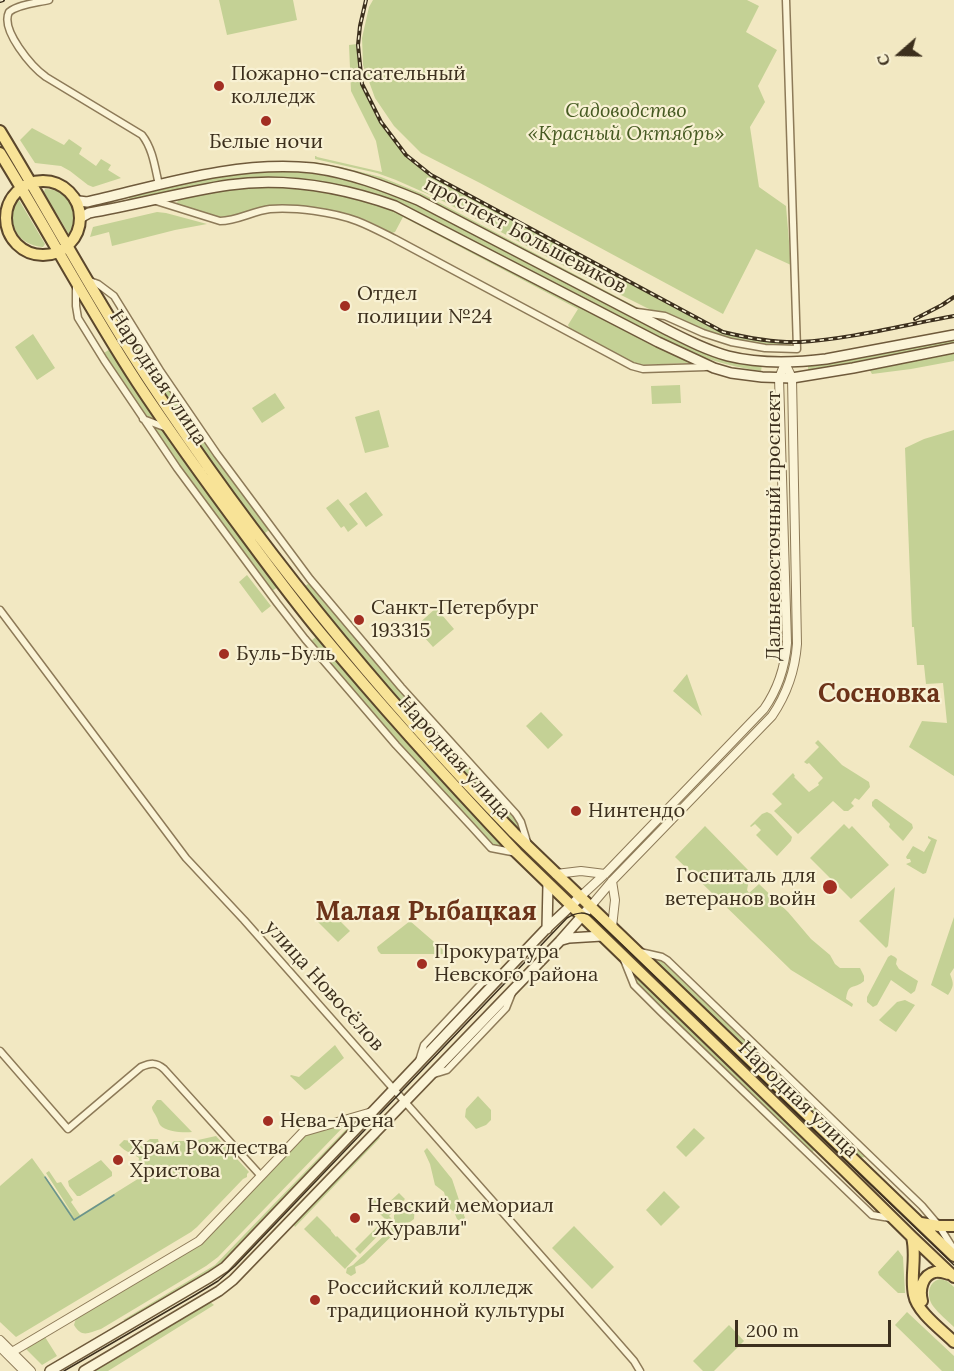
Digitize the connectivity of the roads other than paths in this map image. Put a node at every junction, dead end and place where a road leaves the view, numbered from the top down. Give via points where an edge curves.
1 (49, 0) edge
2 (786, 0) edge
3 (0, 130) edge
4 (0, 153) edge
5 (159, 185) junction
6 (26, 186) junction
7 (75, 200) junction
8 (153, 200) junction
9 (3, 218) edge
10 (80, 218) junction
11 (0, 233) edge
12 (11, 236) junction
13 (62, 249) junction
14 (81, 281) junction
15 (630, 312) junction
16 (676, 320) junction
17 (667, 330) junction
18 (954, 335) edge
19 (954, 348) edge
20 (785, 363) junction
21 (714, 368) junction
22 (779, 378) junction
23 (792, 378) junction
24 (142, 418) junction
25 (168, 428) junction
26 (0, 610) edge
27 (529, 848) junction
28 (517, 853) junction
29 (556, 874) junction
30 (605, 874) junction
31 (612, 882) junction
32 (548, 884) junction
33 (580, 897) junction
34 (571, 906) junction
35 (590, 907) junction
36 (582, 917) junction
37 (612, 927) junction
38 (547, 928) junction
39 (602, 936) junction
40 (560, 941) junction
41 (636, 951) junction
42 (0, 1052) edge
43 (748, 1058) junction
44 (771, 1060) junction
45 (394, 1089) junction
46 (405, 1102) junction
47 (373, 1111) junction
48 (261, 1176) junction
49 (920, 1223) junction
50 (939, 1226) junction
51 (954, 1226) edge
52 (912, 1237) junction
53 (954, 1250) edge
54 (954, 1256) edge
55 (953, 1276) edge
56 (954, 1334) edge
57 (0, 1340) edge
58 (954, 1342) edge
59 (0, 1347) edge
60 (7, 1355) edge
61 (24, 1371) edge
62 (31, 1371) edge
63 (50, 1371) edge
64 (84, 1371) edge
65 (640, 1371) edge

1 - 5 street via 10,11 3,18 11,44 32,68 142,135 150,149
2 - 16 street via 798,349 731,342
3 - 6 main road
4 - 6 main road
5 - 7 main road, проспект Большевиков via 87,202
5 - 15 main road, проспект Большевиков via 233,169 263,167 312,168 354,176 418,200
6 - 7 main road via 56,184
6 - 9 main road via 10,202
6 - 13 main road, Народная улица
7 - 10 main road
8 - 10 main road, проспект Большевиков
8 - 21 street via 220,221 282,209 356,220 632,366
8 - 21 main road, проспект Большевиков via 229,185 263,183 309,184 358,193 395,206
9 - 12 main road
10 - 13 main road via 77,233
11 - 12 main road
12 - 13 main road via 34,254 46,255
13 - 14 main road, Народная улица
14 - 24 street via 75,306 78,318
14 - 25 main road, Народная улица via 137,382
14 - 27 main road, Народная улица via 179,425 298,588 406,717
14 - 27 street via 98,284 114,296 161,372 304,570 401,687 516,814
15 - 16 street
15 - 17 main road, проспект Большевиков
16 - 17 street via 666,324
17 - 20 main road, проспект Большевиков via 728,356
18 - 20 main road, проспект Большевиков
19 - 23 main road, проспект Большевиков
20 - 22 street, Дальневосточный проспект
20 - 23 street, Дальневосточный проспект
21 - 22 main road, проспект Большевиков
22 - 23 main road, проспект Большевиков
22 - 30 street, Дальневосточный проспект via 787,643 782,674 764,709
23 - 31 street, Дальневосточный проспект via 797,644 789,684 772,716
24 - 25 street
24 - 28 street via 277,603 390,738 491,848
25 - 28 main road, Народная улица via 324,637
26 - 45 street, улица Новосёлов via 186,858
27 - 29 main road, Народная улица
28 - 32 main road, Народная улица
29 - 30 street
29 - 33 main road, Народная улица
30 - 33 street, Дальневосточный проспект
31 - 35 street, Дальневосточный проспект
31 - 37 street
32 - 34 main road, Народная улица
32 - 38 main road
33 - 34 main road, Дальневосточный проспект
33 - 35 main road, Народная улица
34 - 36 main road, Народная улица
34 - 38 main road, Дальневосточный проспект
35 - 36 main road, Дальневосточный проспект
35 - 37 main road, Народная улица
36 - 39 main road, Народная улица
36 - 40 main road, Дальневосточный проспект
37 - 41 main road, Народная улица
38 - 45 main road, Дальневосточный проспект
39 - 40 main road
39 - 52 main road, Народная улица
40 - 46 main road, Дальневосточный проспект
41 - 43 main road, Народная улица
41 - 44 street via 667,960
42 - 48 street via 68,1129 141,1067 159,1064
43 - 44 street
43 - 49 main road, Народная улица
44 - 50 street
45 - 46 street, улица Новосёлов
45 - 47 main road, Дальневосточный проспект
46 - 64 main road, Дальневосточный проспект via 233,1280
46 - 65 street, улица Новосёлов
47 - 48 street, Дальневосточный проспект via 303,1132
47 - 63 main road, Дальневосточный проспект via 225,1267
48 - 60 street, Дальневосточный проспект via 199,1241
49 - 50 main road
49 - 54 main road, Народная улица
50 - 51 main road
50 - 53 street
52 - 55 main road, Народная улица
52 - 58 main road via 917,1303
55 - 56 main road via 931,1274 923,1281 920,1295
57 - 60 street
59 - 60 street
60 - 61 street
60 - 62 street

